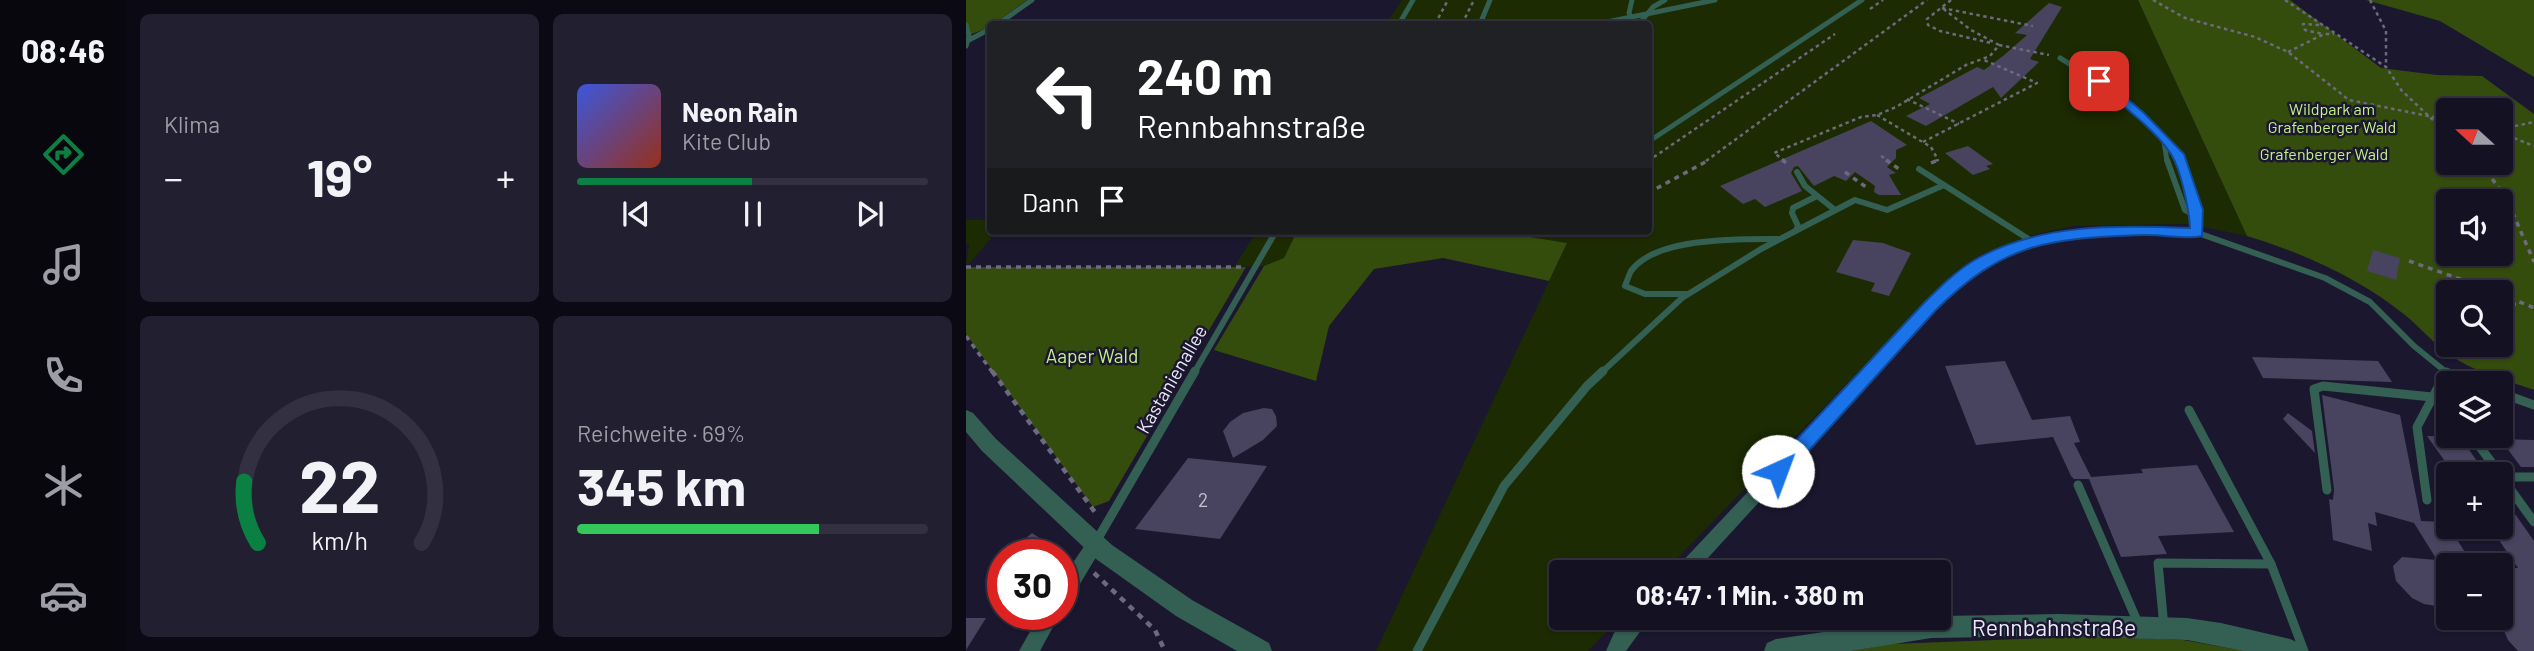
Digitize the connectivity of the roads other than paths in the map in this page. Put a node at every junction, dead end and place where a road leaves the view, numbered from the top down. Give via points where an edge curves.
1 (1032, 0) edge
2 (1413, 0) edge
3 (1490, 0) edge
4 (1632, 0) edge
5 (1665, 0) edge
6 (1715, 0) edge
7 (1862, 0) edge
8 (1647, 14) junction
9 (1631, 17) junction
10 (1002, 21) edge
11 (1401, 21) edge
12 (1481, 21) edge
13 (1612, 21) edge
14 (1634, 21) edge
15 (1640, 21) edge
16 (966, 25) edge
17 (987, 31) edge
18 (967, 43) edge
19 (2060, 58) road end
20 (1652, 139) edge
21 (2164, 142) junction
22 (1919, 169) road end
23 (1797, 172) road end
24 (1944, 185) junction
25 (1817, 196) junction
26 (1835, 210) junction
27 (2194, 215) junction
28 (1796, 231) junction
29 (2197, 233) junction
30 (1274, 235) edge
31 (1780, 239) junction
32 (2033, 242) junction
33 (1687, 294) junction
34 (2444, 371) edge
35 (2436, 389) edge
36 (2432, 397) junction
37 (2513, 397) edge
38 (2436, 400) edge
39 (2534, 405) edge
40 (2189, 410) dead end
41 (966, 418) edge
42 (2513, 476) edge
43 (2534, 477) edge
44 (2078, 485) dead end
45 (2327, 490) dead end
46 (2513, 493) edge
47 (2427, 500) dead end
48 (2534, 522) edge
49 (1100, 534) junction
50 (1695, 560) edge
51 (2271, 564) junction
52 (1078, 570) edge
53 (2139, 626) junction
54 (2164, 627) junction
55 (1041, 630) edge
56 (1630, 630) edge
57 (1029, 651) edge
58 (1260, 651) edge
59 (1417, 651) edge
60 (1616, 651) edge
61 (1776, 651) edge
62 (2290, 651) edge
63 (2305, 651) edge

1 - 10 lane
2 - 11 lane
3 - 12 lane
4 - 9 lane
5 - 8 lane
6 - 8 lane
7 - 20 lane
8 - 9 lane
8 - 15 lane
9 - 13 lane
9 - 14 lane
16 - 18 lane
17 - 18 lane
19 - 21 lane via 2103,84
21 - 27 lane via 2185,210
21 - 27 lane via 2183,163
22 - 24 lane
23 - 25 lane
24 - 26 lane via 1887,210 1855,200
24 - 32 lane
25 - 26 lane
25 - 28 lane via 1793,208
26 - 28 lane
27 - 29 lane
28 - 31 lane
29 - 32 street via 2073,233
29 - 34 lane via 2325,278 2370,302
30 - 49 lane, Kastanienallee
31 - 33 lane
31 - 33 lane via 1677,246 1645,260 1626,279 1625,286 1645,294
32 - 50 street via 1979,264 1955,281
33 - 59 lane via 1587,386 1504,486
35 - 36 lane
36 - 38 lane
36 - 45 lane via 2323,386 2314,389
36 - 47 lane via 2417,427
37 - 39 lane
40 - 51 lane
41 - 49 street via 989,445
42 - 43 lane
44 - 53 lane
46 - 48 lane
49 - 52 street
49 - 58 street via 1184,608
51 - 54 lane via 2158,563
51 - 63 lane
53 - 54 street, Rennbahnstraße
53 - 61 street, Rennbahnstraße via 1931,627
54 - 62 street, Rennbahnstraße via 2221,634
55 - 57 street
56 - 60 street

